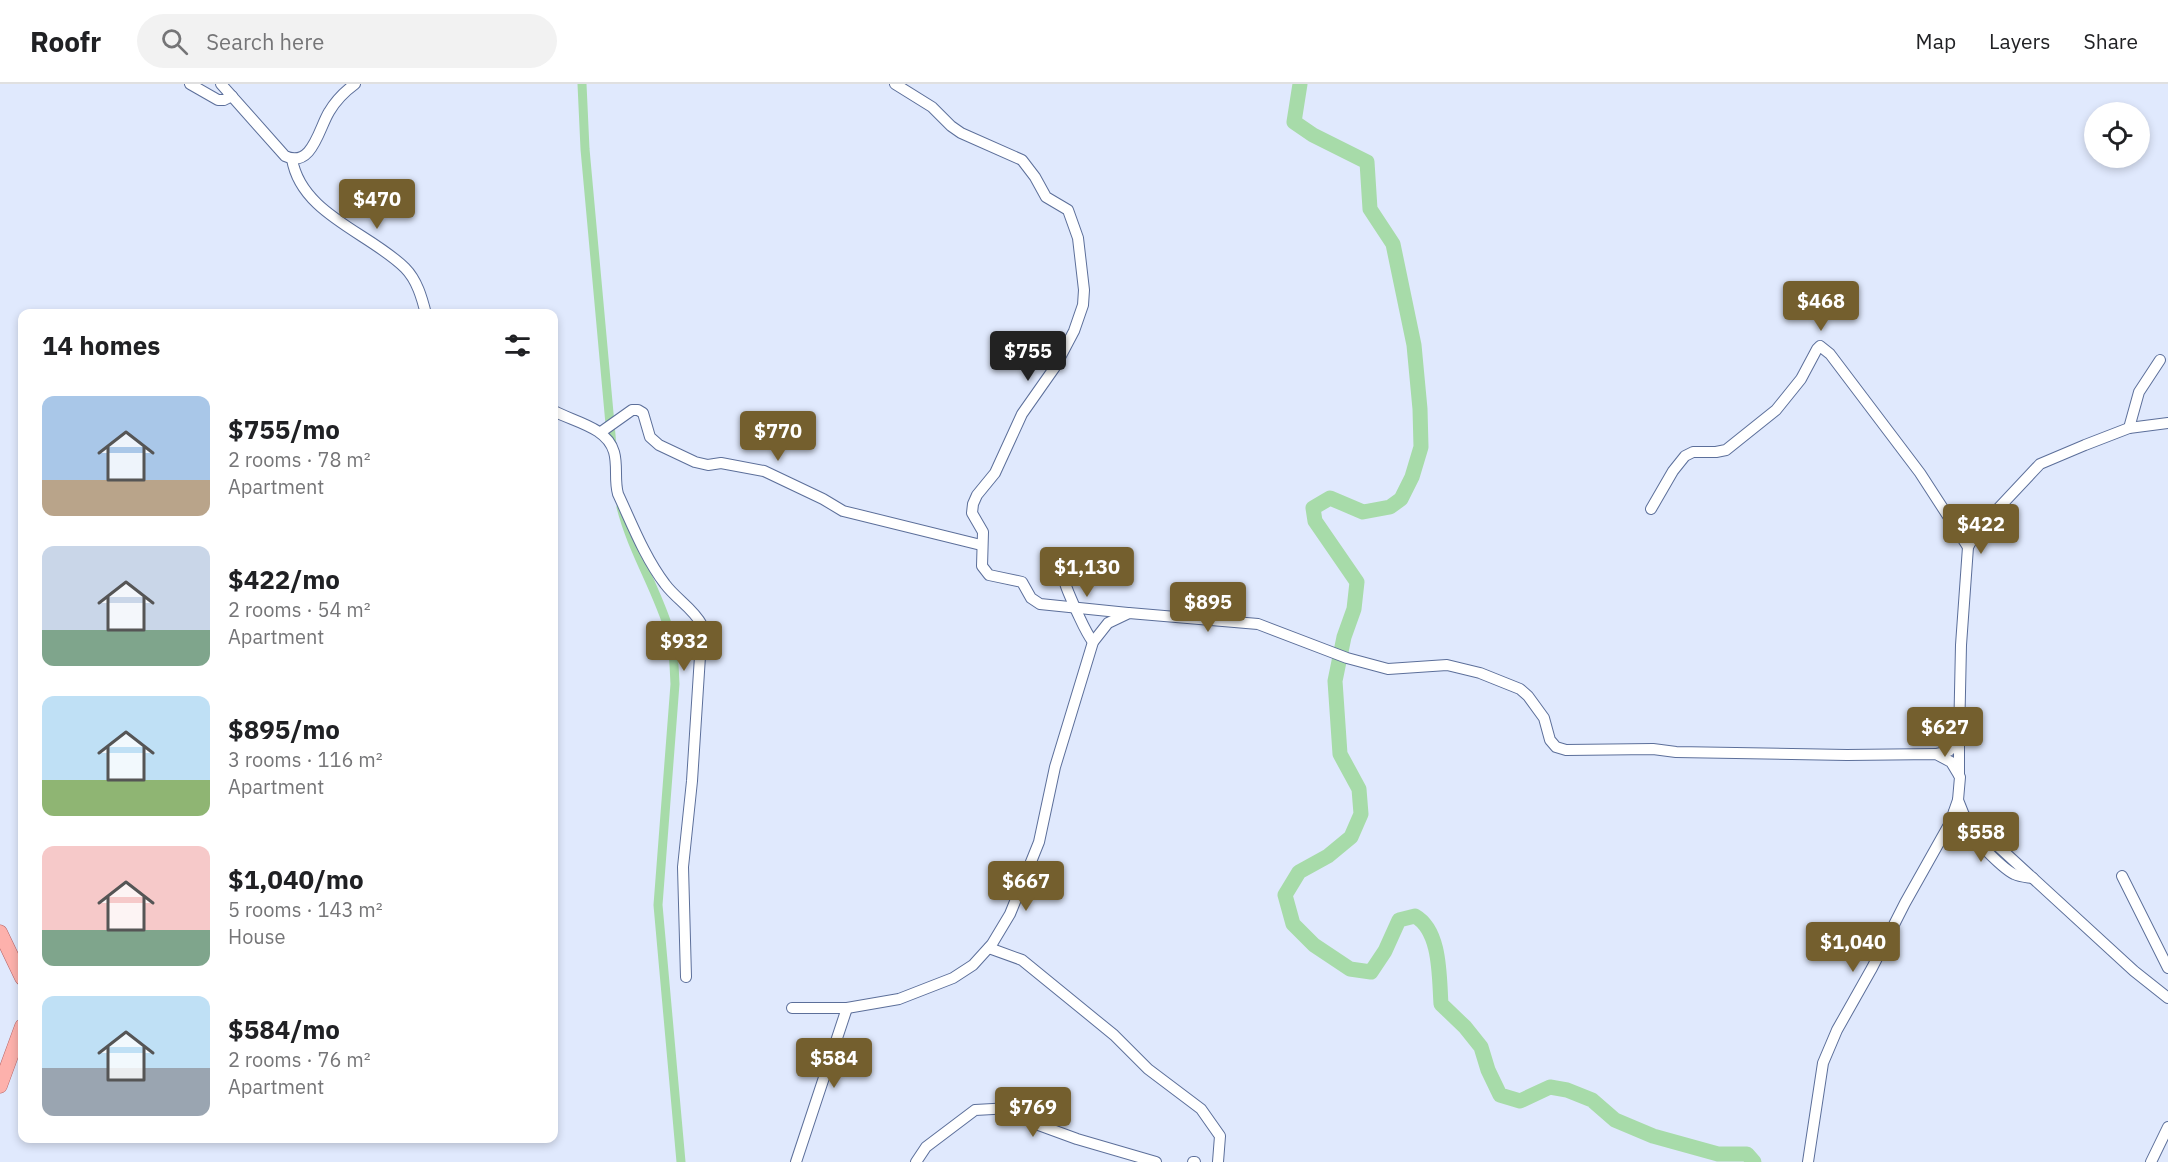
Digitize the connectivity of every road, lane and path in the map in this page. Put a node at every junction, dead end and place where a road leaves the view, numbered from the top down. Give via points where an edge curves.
1 (190, 84) edge
2 (221, 84) edge
3 (355, 84) edge
4 (895, 84) edge
5 (232, 96) junction
6 (292, 159) junction
7 (425, 309) edge
8 (2160, 360) dead end
9 (558, 413) edge
10 (2168, 423) edge
11 (2129, 428) junction
12 (601, 432) junction
13 (1652, 509) dead end
14 (981, 545) junction
15 (1968, 547) junction
16 (1063, 558) dead end
17 (1075, 608) junction
18 (1129, 613) junction
19 (1093, 642) junction
20 (1959, 739) junction
21 (1936, 754) junction
22 (1960, 777) junction
23 (1958, 800) junction
24 (1954, 812) junction
25 (2122, 876) dead end
26 (2033, 878) junction
27 (0, 932) edge
28 (989, 948) junction
29 (2168, 968) edge
30 (18, 970) edge
31 (686, 977) dead end
32 (2168, 998) edge
33 (792, 1008) dead end
34 (847, 1008) junction
35 (18, 1037) edge
36 (0, 1086) edge
37 (2168, 1127) edge
38 (796, 1162) edge
39 (916, 1162) edge
40 (1156, 1162) edge
41 (1218, 1162) edge
42 (1808, 1162) edge
43 (2151, 1162) edge

1 - 5 street via 218,100
2 - 5 street
3 - 6 street via 330,110 312,149
4 - 14 street via 932,106 961,133 1022,160 1046,197 1068,210 1078,238 1084,290 1079,319 1056,367 1018,420 995,473 977,495 972,513 983,531
5 - 6 street
6 - 7 street via 294,173 321,206 406,269
8 - 11 street via 2139,392
9 - 12 street
10 - 11 street
11 - 15 street via 2040,464 1977,531
12 - 14 street via 638,410 643,413 654,441 695,462 765,471 843,511
12 - 31 street via 615,453 618,494 650,561 664,584 697,615 702,625 683,867
13 - 15 street via 1685,456 1726,450 1776,410 1820,346 1920,473
14 - 17 street via 982,566 989,575 1022,582 1030,598 1040,604
15 - 20 street
16 - 17 street via 1063,584
17 - 18 street
17 - 19 street
18 - 19 street via 1108,623
18 - 21 street via 1245,622 1388,669 1447,665 1480,673 1528,696 1544,718 1550,740 1566,750
19 - 28 street via 1055,767 1039,842 1010,914
20 - 21 street via 1949,751
20 - 22 street
21 - 22 street via 1951,762
22 - 23 street
23 - 24 street
23 - 26 street via 1964,815
24 - 26 street via 1960,824 2012,873
24 - 42 street via 1823,1063
25 - 29 street
26 - 32 street
27 - 30 main road
28 - 34 street via 973,965 934,987 899,999
28 - 41 street via 1022,960 1114,1035 1148,1069 1201,1108 1220,1136
33 - 34 street
34 - 38 street
35 - 36 main road
37 - 43 street
39 - 40 street via 926,1147 975,1110 1011,1108 1036,1124

